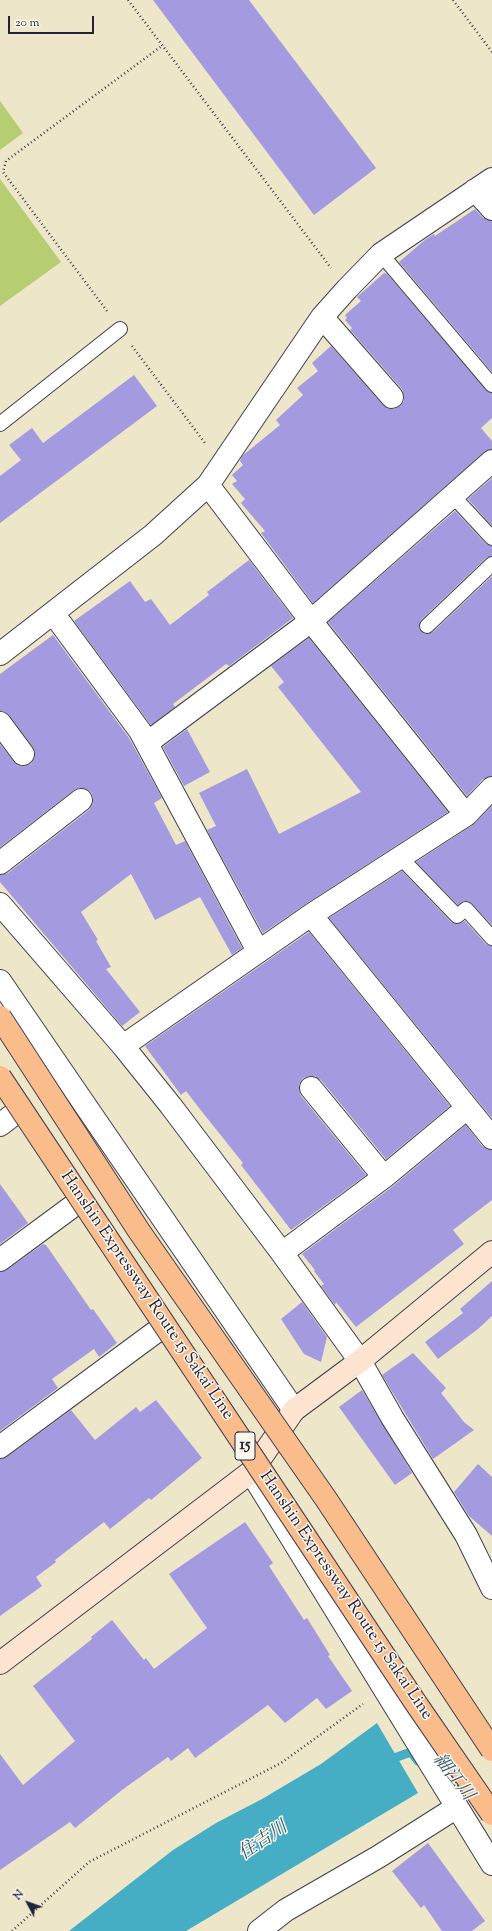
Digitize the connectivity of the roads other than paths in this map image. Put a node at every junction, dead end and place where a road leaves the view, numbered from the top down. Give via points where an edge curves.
1 (484, 185) edge
2 (492, 209) edge
3 (381, 254) junction
4 (322, 317) junction
5 (120, 329) road end
6 (492, 385) edge
7 (392, 397) dead end
8 (0, 424) edge
9 (492, 461) edge
10 (208, 485) junction
11 (453, 496) junction
12 (492, 538) edge
13 (492, 564) edge
14 (53, 613) junction
15 (311, 621) junction
16 (427, 626) dead end
17 (0, 654) edge
18 (0, 723) edge
19 (147, 743) junction
20 (23, 754) dead end
21 (492, 788) edge
22 (81, 800) dead end
23 (466, 815) junction
24 (401, 858) junction
25 (0, 863) edge
26 (0, 904) edge
27 (311, 916) junction
28 (492, 938) edge
29 (258, 951) junction
30 (0, 981) edge
31 (0, 1017) edge
32 (123, 1046) junction
33 (0, 1078) edge
34 (311, 1088) dead end
35 (0, 1096) edge
36 (467, 1108) junction
37 (6, 1120) edge
38 (492, 1138) edge
39 (384, 1177) junction
40 (73, 1206) junction
41 (492, 1252) edge
42 (282, 1253) junction
43 (0, 1260) edge
44 (157, 1331) junction
45 (360, 1361) junction
46 (294, 1410) junction
47 (0, 1448) edge
48 (251, 1472) junction
49 (492, 1588) edge
50 (0, 1663) edge
51 (492, 1750) edge
52 (457, 1807) junction
53 (492, 1814) edge
54 (492, 1864) edge
55 (259, 1931) edge

1 - 2 street
1 - 3 street
3 - 4 street
3 - 6 lane
4 - 7 street
4 - 10 street
5 - 8 lane
9 - 11 street
10 - 14 street via 153,535
10 - 15 street
11 - 12 lane
11 - 15 street
13 - 16 lane
14 - 17 street
14 - 19 street
15 - 19 street
15 - 23 street
18 - 20 street
19 - 29 street
21 - 23 street
22 - 25 street
23 - 24 street
24 - 27 street
24 - 28 lane via 458,916 466,909
26 - 32 street
27 - 29 street
27 - 36 street
29 - 32 street
30 - 46 street
31 - 51 highway, Hanshin Expressway Route 15 Sakai Line / 15, bridge via 140,1231 326,1499
32 - 42 street
33 - 53 highway, Hanshin Expressway Route 15 Sakai Line / 15, bridge via 414,1702
34 - 39 street
35 - 37 street
36 - 38 street
36 - 39 street
37 - 40 street
39 - 42 street
40 - 43 street
40 - 44 street
41 - 45 street
42 - 45 street
44 - 47 street
44 - 48 street
45 - 46 street
45 - 49 street via 393,1419 466,1534
46 - 48 street
48 - 50 street
48 - 52 street
52 - 54 street
52 - 55 street via 378,1857 286,1910

